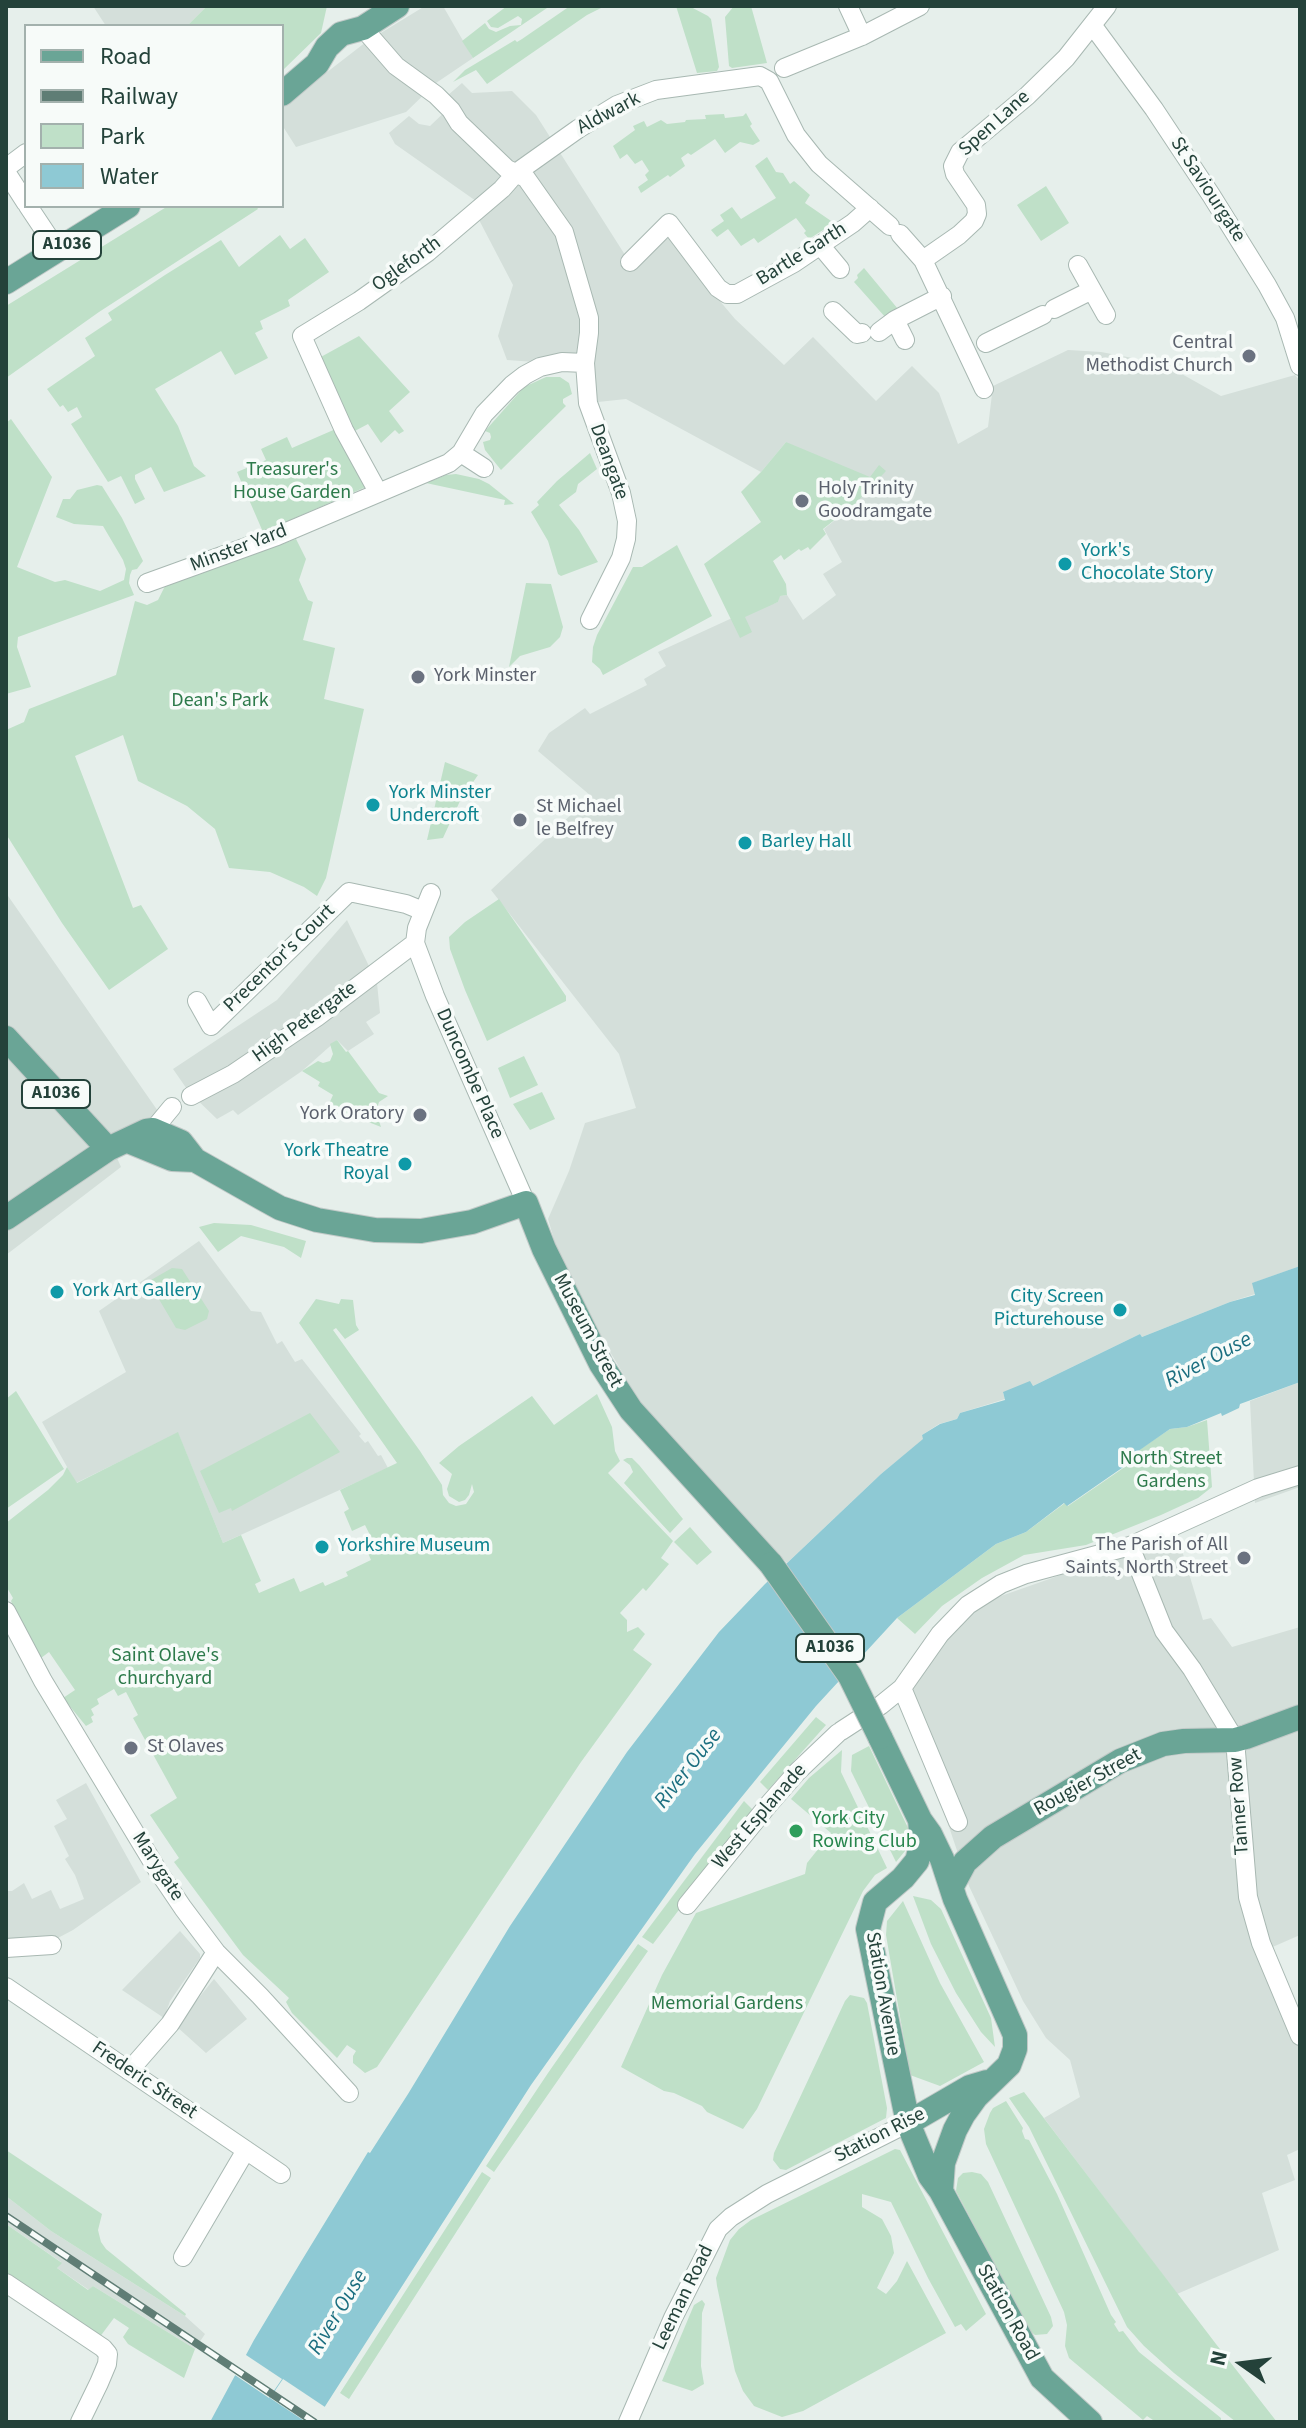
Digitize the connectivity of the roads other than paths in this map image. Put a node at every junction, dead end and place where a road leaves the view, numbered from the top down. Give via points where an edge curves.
1 (397, 6) edge
2 (848, 6) edge
3 (920, 6) edge
4 (1107, 6) edge
5 (358, 17) edge
6 (1093, 26) junction
7 (862, 36) junction
8 (784, 68) dead end
9 (284, 92) edge
10 (24, 155) edge
11 (6, 170) edge
12 (516, 173) junction
13 (24, 199) edge
14 (30, 208) edge
15 (125, 208) edge
16 (870, 208) junction
17 (820, 245) junction
18 (58, 251) junction
19 (923, 260) junction
20 (630, 262) dead end
21 (1078, 265) dead end
22 (840, 269) dead end
23 (6, 282) edge
24 (1092, 290) junction
25 (942, 296) junction
26 (833, 311) dead end
27 (1106, 315) dead end
28 (895, 320) junction
29 (905, 340) dead end
30 (977, 348) junction
31 (585, 363) junction
32 (1300, 366) edge
33 (984, 389) dead end
34 (461, 453) junction
35 (484, 468) dead end
36 (378, 492) junction
37 (147, 583) dead end
38 (590, 620) dead end
39 (431, 893) dead end
40 (423, 911) junction
41 (415, 943) junction
42 (197, 1001) dead end
43 (6, 1038) edge
44 (191, 1096) dead end
45 (172, 1107) dead end
46 (153, 1130) junction
47 (118, 1145) junction
48 (195, 1160) junction
49 (526, 1203) junction
50 (6, 1218) edge
51 (1300, 1475) edge
52 (1130, 1546) junction
53 (6, 1611) edge
54 (902, 1688) junction
55 (1300, 1717) edge
56 (1235, 1740) junction
57 (920, 1820) junction
58 (958, 1822) dead end
59 (993, 1837) junction
60 (942, 1859) junction
61 (903, 1878) junction
62 (954, 1892) junction
63 (687, 1905) dead end
64 (52, 1945) dead end
65 (6, 1948) edge
66 (216, 1952) junction
67 (6, 1987) edge
68 (1300, 2036) edge
69 (129, 2071) junction
70 (994, 2080) junction
71 (349, 2093) dead end
72 (908, 2123) junction
73 (246, 2150) junction
74 (281, 2174) dead end
75 (941, 2191) junction
76 (767, 2194) joint
77 (183, 2257) dead end
78 (6, 2283) edge
79 (80, 2422) edge
80 (628, 2422) edge
81 (1090, 2422) edge

1 - 5 main road
2 - 7 street
3 - 7 street
4 - 6 street
5 - 9 main road via 356,43 339,57 317,64
5 - 12 street, Deangate via 396,66 428,88 475,139
6 - 19 street, Spen Lane via 1027,96 960,152 955,174 977,214 959,235
6 - 32 street, St Saviourgate via 1154,109 1267,285 1285,318
7 - 8 street
10 - 11 street
11 - 13 street
12 - 16 street, Aldwark via 617,105 656,90 760,76 769,81 796,135 819,164
12 - 31 street, Deangate via 526,178 564,232 586,304
12 - 36 street, Ogleforth via 428,252 302,336
14 - 18 street
15 - 18 main road, A1036
16 - 17 street, Bartle Garth
16 - 19 street
17 - 20 street, Bartle Garth via 737,294 718,288 669,223
17 - 22 street
18 - 23 main road, A1036
19 - 25 street
21 - 24 street
24 - 27 street
24 - 30 street
25 - 28 street
25 - 30 street
26 - 28 street via 857,334
28 - 29 street
30 - 33 street
31 - 34 street via 562,362 525,375 484,414
31 - 38 street, Deangate via 591,414 627,521 621,558 598,584
34 - 35 street
34 - 36 street, Minster Yard
36 - 37 street, Minster Yard
39 - 40 street
40 - 41 street
40 - 42 street, Precentor's Court via 349,892 211,1026
41 - 44 street, High Petergate via 317,1017
41 - 49 street, Duncombe Place
43 - 47 main road, A1036
45 - 46 street
46 - 47 main road
46 - 48 main road, A1036 via 181,1142
47 - 48 main road, A1036
47 - 50 main road
48 - 49 main road, A1036 via 280,1208 375,1230 421,1231 472,1222
49 - 57 main road, Museum Street / A1036, bridge via 595,1353 626,1402 766,1559 850,1676
51 - 52 street, West Esplanade via 1258,1488
52 - 54 street, West Esplanade via 1001,1584 968,1605 940,1634
52 - 56 street, Tanner Row via 1164,1631
53 - 66 street, Marygate via 158,1871
54 - 58 street
54 - 63 street, West Esplanade via 845,1728 797,1772
55 - 56 main road, Rougier Street
56 - 59 main road, Rougier Street via 1163,1744 1120,1761
56 - 68 street, Tanner Row via 1248,1897
57 - 60 main road, A1036
57 - 61 main road, A1036 via 921,1852
59 - 60 main road, Rougier Street
59 - 62 main road, Rougier Street via 965,1862
60 - 61 main road, Rougier Street
60 - 62 main road, A1036
61 - 62 main road
61 - 72 main road, Station Avenue / A1036 via 875,1902 868,1929
62 - 70 main road, A1036 via 1014,2032 1009,2065
64 - 65 street
66 - 69 street via 170,2024
66 - 71 street, Marygate
67 - 69 street, Frederic Street
69 - 73 street, Frederic Street
70 - 72 main road, Station Rise via 970,2087
70 - 75 main road, A1036 via 955,2130 943,2163
72 - 75 main road, Station Road / A1036
72 - 76 street, Station Rise
73 - 74 street, Frederic Street
73 - 77 street
75 - 81 main road, Station Road / A1036 via 1042,2378
76 - 80 street, Leeman Road via 718,2229
78 - 79 street via 108,2354

